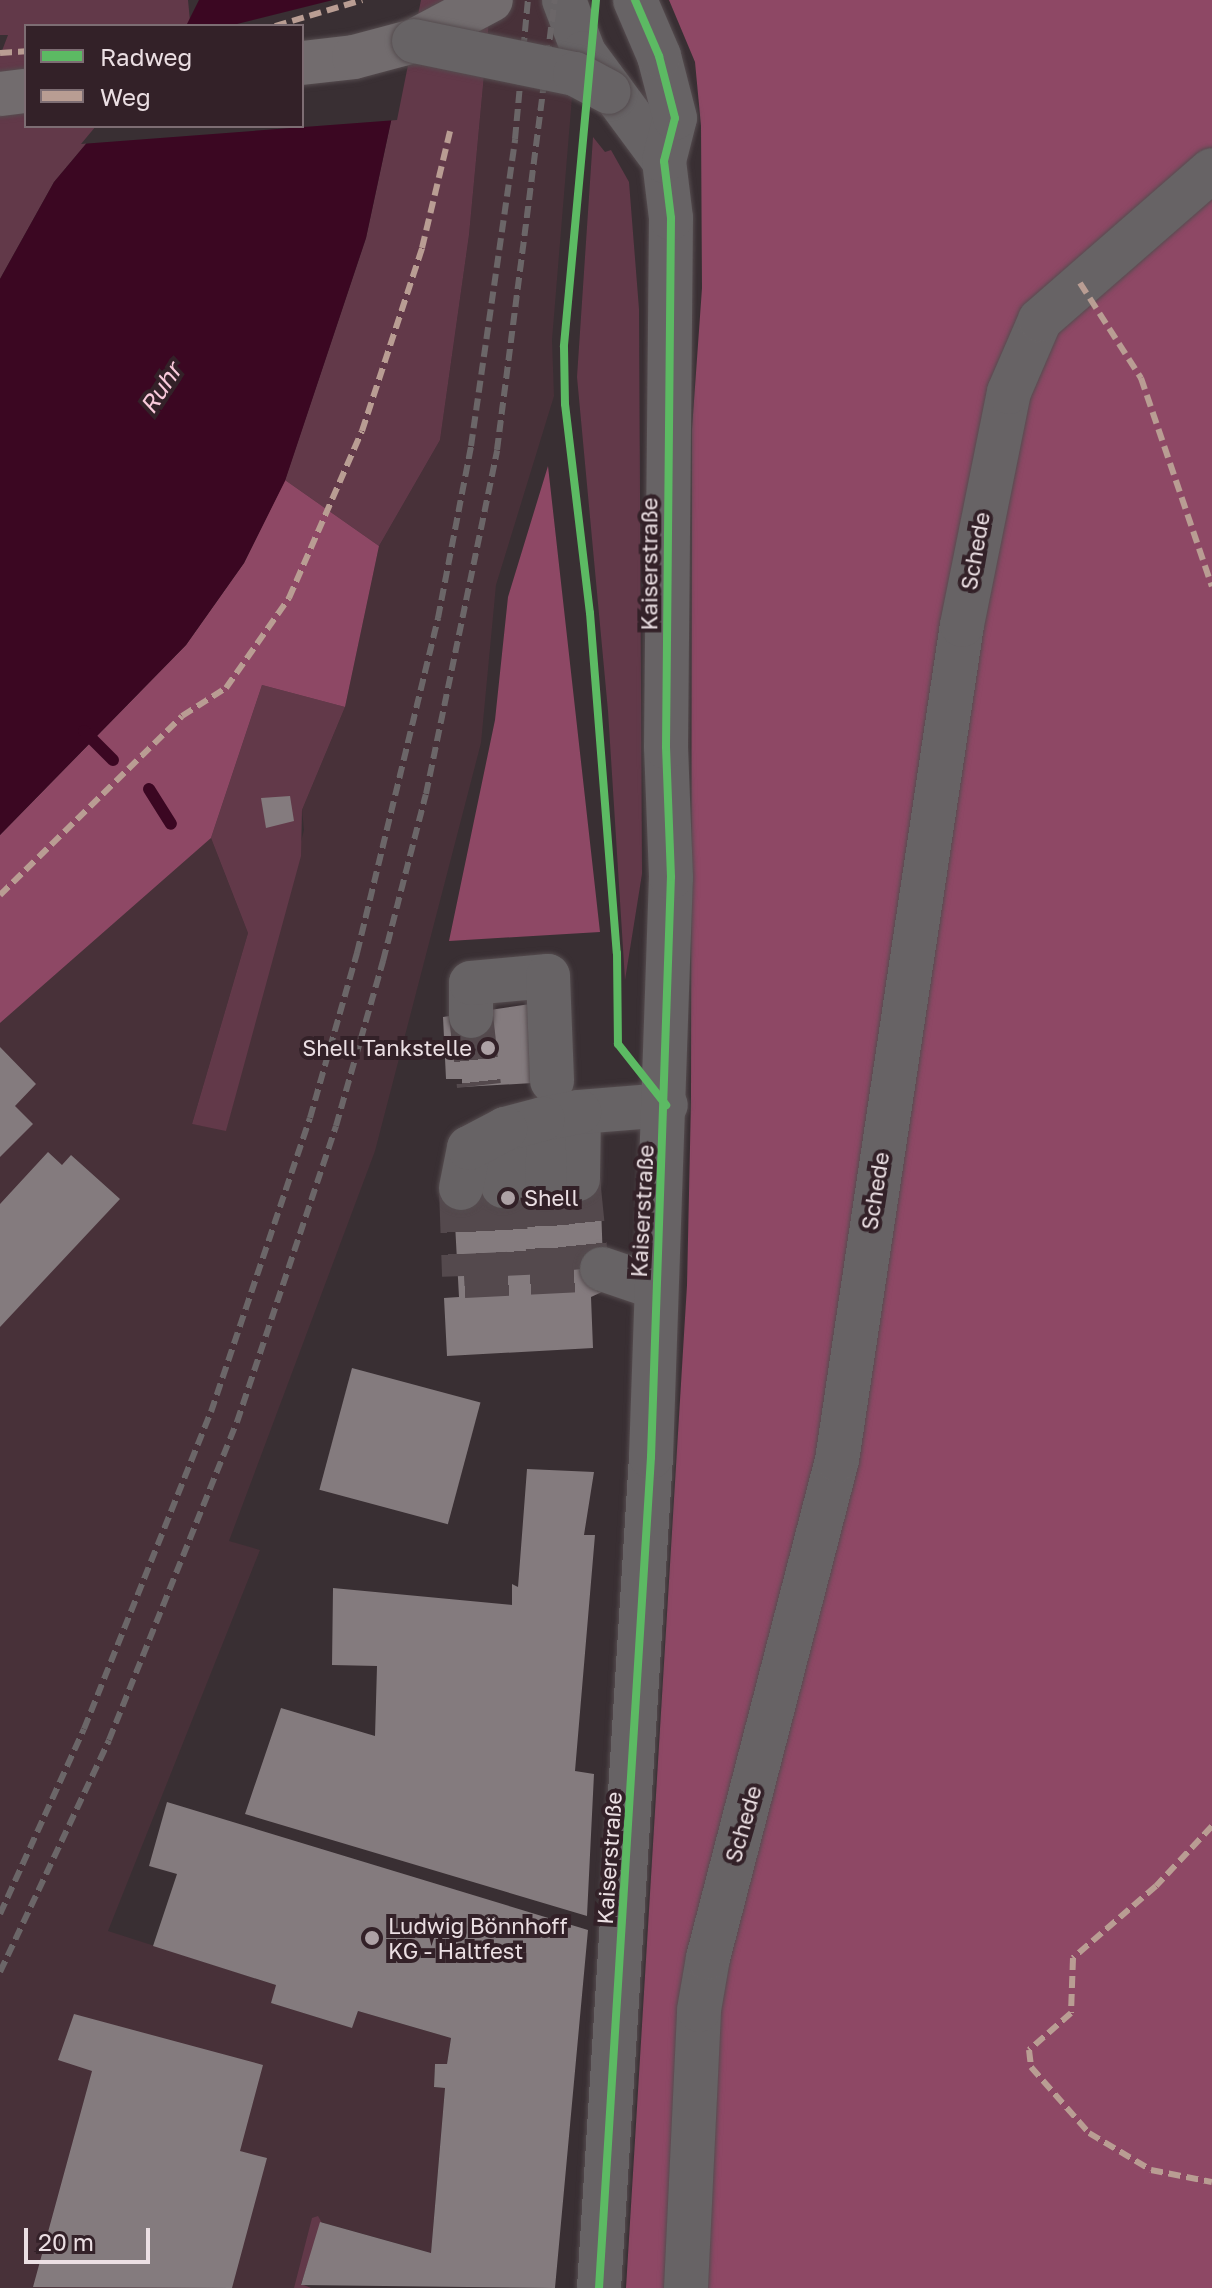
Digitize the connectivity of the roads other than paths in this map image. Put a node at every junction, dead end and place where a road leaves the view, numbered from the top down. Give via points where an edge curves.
1 (491, 0) edge
2 (564, 0) edge
3 (635, 0) edge
4 (414, 41) junction
5 (304, 63) edge
6 (24, 91) edge
7 (609, 92) junction
8 (0, 94) edge
9 (664, 161) junction
10 (1212, 170) edge
11 (471, 1016) tunnel mouth
12 (666, 1105) junction
13 (545, 1110) junction
14 (602, 1269) tunnel mouth
15 (655, 1287) junction
16 (599, 2288) edge
17 (686, 2288) edge

1 - 4 main road
2 - 7 street via 584,53
3 - 9 street, Kaiserstraße via 659,56 675,118
4 - 5 main road via 354,57
4 - 7 street, bridge via 575,74
6 - 8 main road
7 - 9 street
9 - 12 street, Kaiserstraße via 671,218
10 - 17 street, Schede via 1040,320 1009,392 962,625 837,1460 699,2010
11 - 13 street via 471,983 548,976
12 - 13 street
12 - 15 street, Kaiserstraße
13 - 13 street via 522,1184
14 - 15 street
15 - 16 street, Kaiserstraße via 651,1472

